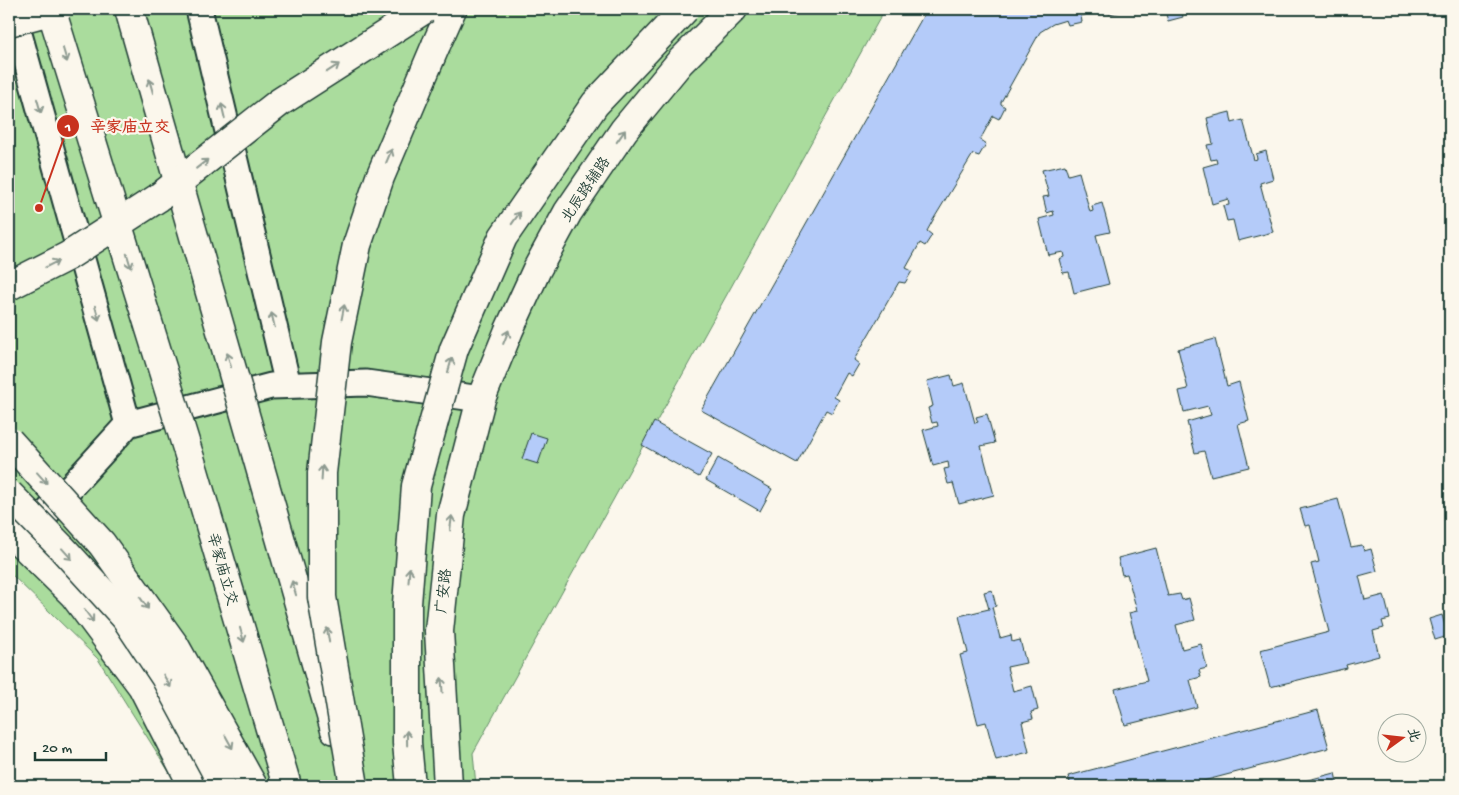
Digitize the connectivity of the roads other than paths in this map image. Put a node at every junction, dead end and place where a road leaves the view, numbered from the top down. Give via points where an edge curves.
1 (12, 9) edge
2 (51, 9) edge
3 (58, 9) edge
4 (129, 9) edge
5 (199, 9) edge
6 (425, 9) edge
7 (452, 9) edge
8 (685, 9) edge
9 (733, 9) edge
10 (9, 22) edge
11 (9, 286) edge
12 (288, 385) junction
13 (481, 399) junction
14 (128, 424) junction
15 (9, 442) edge
16 (9, 494) edge
17 (15, 537) edge
18 (193, 786) edge
19 (221, 786) edge
20 (253, 786) edge
21 (287, 786) edge
22 (352, 786) edge
23 (411, 786) edge
24 (448, 786) edge

1 -> 14 street
2 -> 21 main road, 辛家庙立交, bridge via 194,471
3 - 10 main road, bridge
22 -> 4 main road, bridge
12 -> 5 street
11 -> 6 main road, bridge via 68,256 158,198 280,102
22 -> 7 main road, bridge via 322,597 322,473 337,342 356,245 380,177
23 -> 8 main road, bridge via 407,743 407,604 416,486 454,349 503,237 595,104
13 -> 9 main road, 北辰路辅路 via 537,269 568,212 624,130 680,62
12 - 13 street via 366,383
12 - 14 street via 271,386
24 -> 13 main road, 广安路 via 439,631 451,516
14 - 17 street
15 -> 20 main road, bridge via 102,544 175,646
16 -> 19 main road, bridge via 124,617 165,677
17 -> 18 main road via 74,595 142,686

